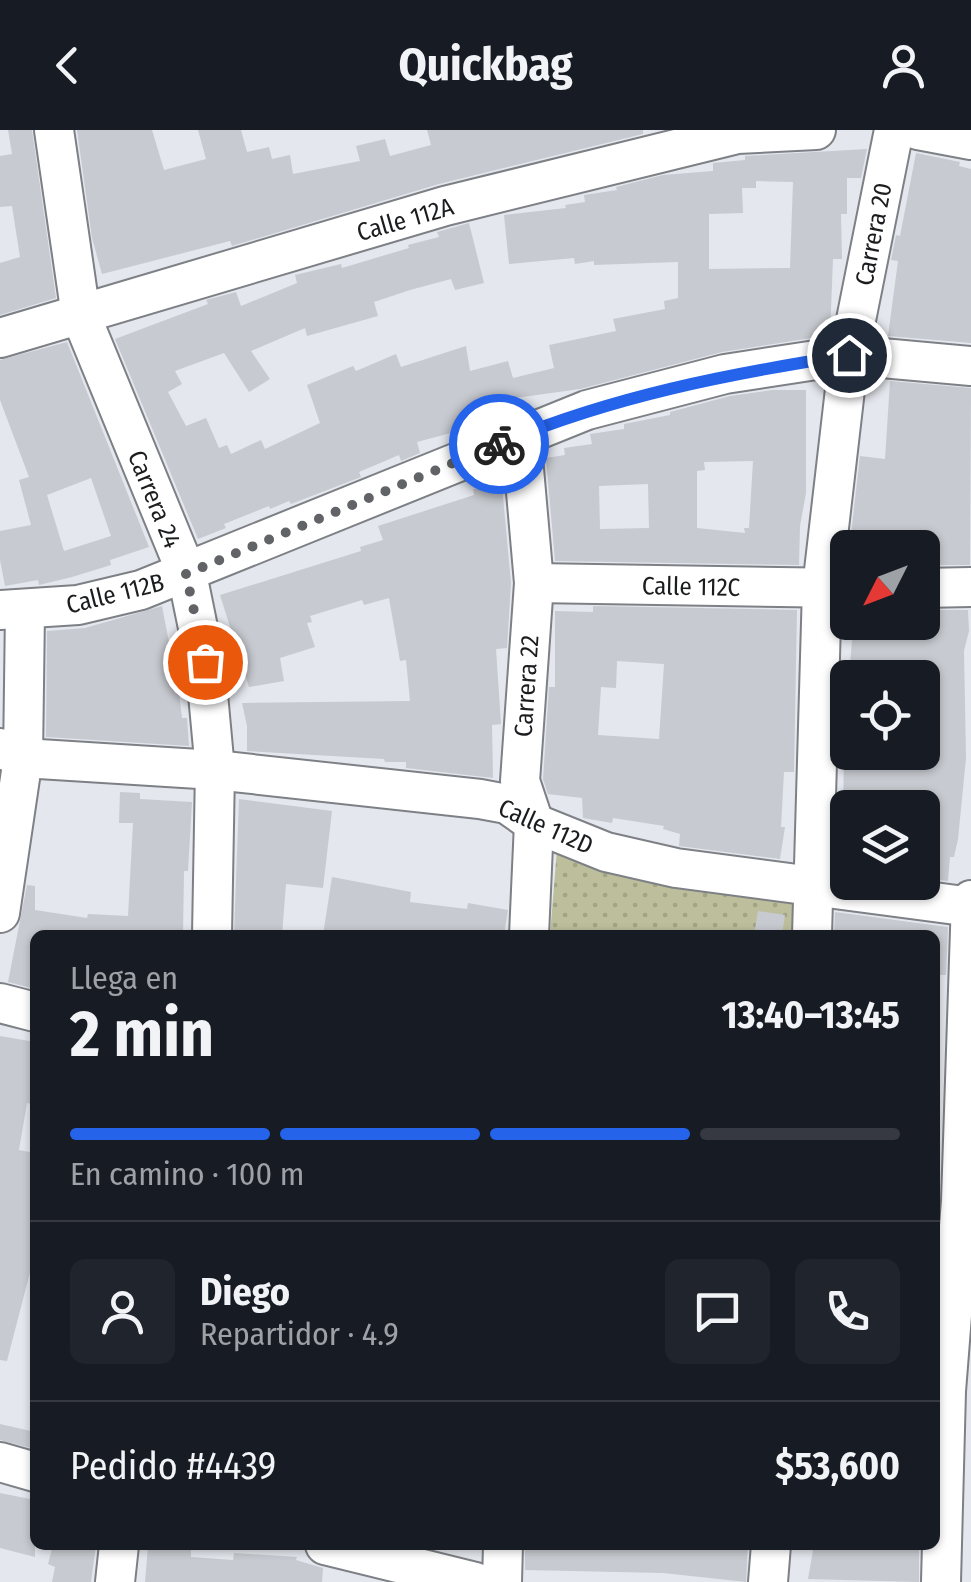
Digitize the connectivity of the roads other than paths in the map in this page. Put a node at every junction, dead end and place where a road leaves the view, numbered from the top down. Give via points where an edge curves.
1 (54, 130) edge
2 (816, 130) edge
3 (894, 130) edge
4 (918, 130) edge
5 (737, 132) edge
6 (971, 140) edge
7 (80, 316) junction
8 (0, 338) edge
9 (849, 355) junction
10 (971, 366) edge
11 (521, 435) junction
12 (838, 530) edge
13 (186, 574) junction
14 (534, 583) junction
15 (830, 588) edge
16 (940, 588) edge
17 (971, 588) edge
18 (12, 611) edge
19 (832, 640) edge
20 (12, 753) edge
21 (215, 770) junction
22 (534, 823) junction
23 (815, 888) junction
24 (971, 905) edge
25 (0, 913) edge
26 (212, 930) edge
27 (529, 930) edge
28 (812, 930) edge
29 (0, 1003) edge
30 (30, 1011) edge
31 (956, 1200) edge
32 (951, 1391) edge
33 (0, 1462) edge
34 (30, 1471) edge
35 (118, 1550) edge
36 (344, 1550) edge
37 (503, 1550) edge
38 (771, 1550) edge
39 (114, 1582) edge
40 (475, 1582) edge
41 (502, 1582) edge
42 (768, 1582) edge
43 (941, 1582) edge

1 - 7 street, Carrera 24
2 - 5 street, Calle 112A
3 - 9 street, Carrera 20
4 - 6 street
5 - 7 street, Calle 112A via 445,206
7 - 8 street, Calle 112A
7 - 13 street, Carrera 24
9 - 10 street, Calle 112B
9 - 11 street, Calle 112B via 725,374 587,410
9 - 12 street, Carrera 20
11 - 13 street, Calle 112B
11 - 14 street, Carrera 22
13 - 18 street, Calle 112B via 78,605
13 - 21 street, Carrera 24 via 205,662
14 - 15 street, Calle 112C
14 - 22 street, Carrera 22 via 520,781
16 - 17 street
18 - 20 street
19 - 23 street, Carrera 20
20 - 21 street, Calle 112D
20 - 25 street
21 - 22 street, Calle 112D via 480,799 508,804
21 - 26 street, Carrera 24
22 - 23 street, Calle 112D via 606,852
22 - 27 street, Carrera 22
23 - 24 street, Calle 112D
23 - 28 street, Carrera 20
24 - 31 street
29 - 30 street
31 - 32 street
32 - 43 street
33 - 34 street
35 - 39 street
36 - 40 street
37 - 41 street
38 - 42 street

